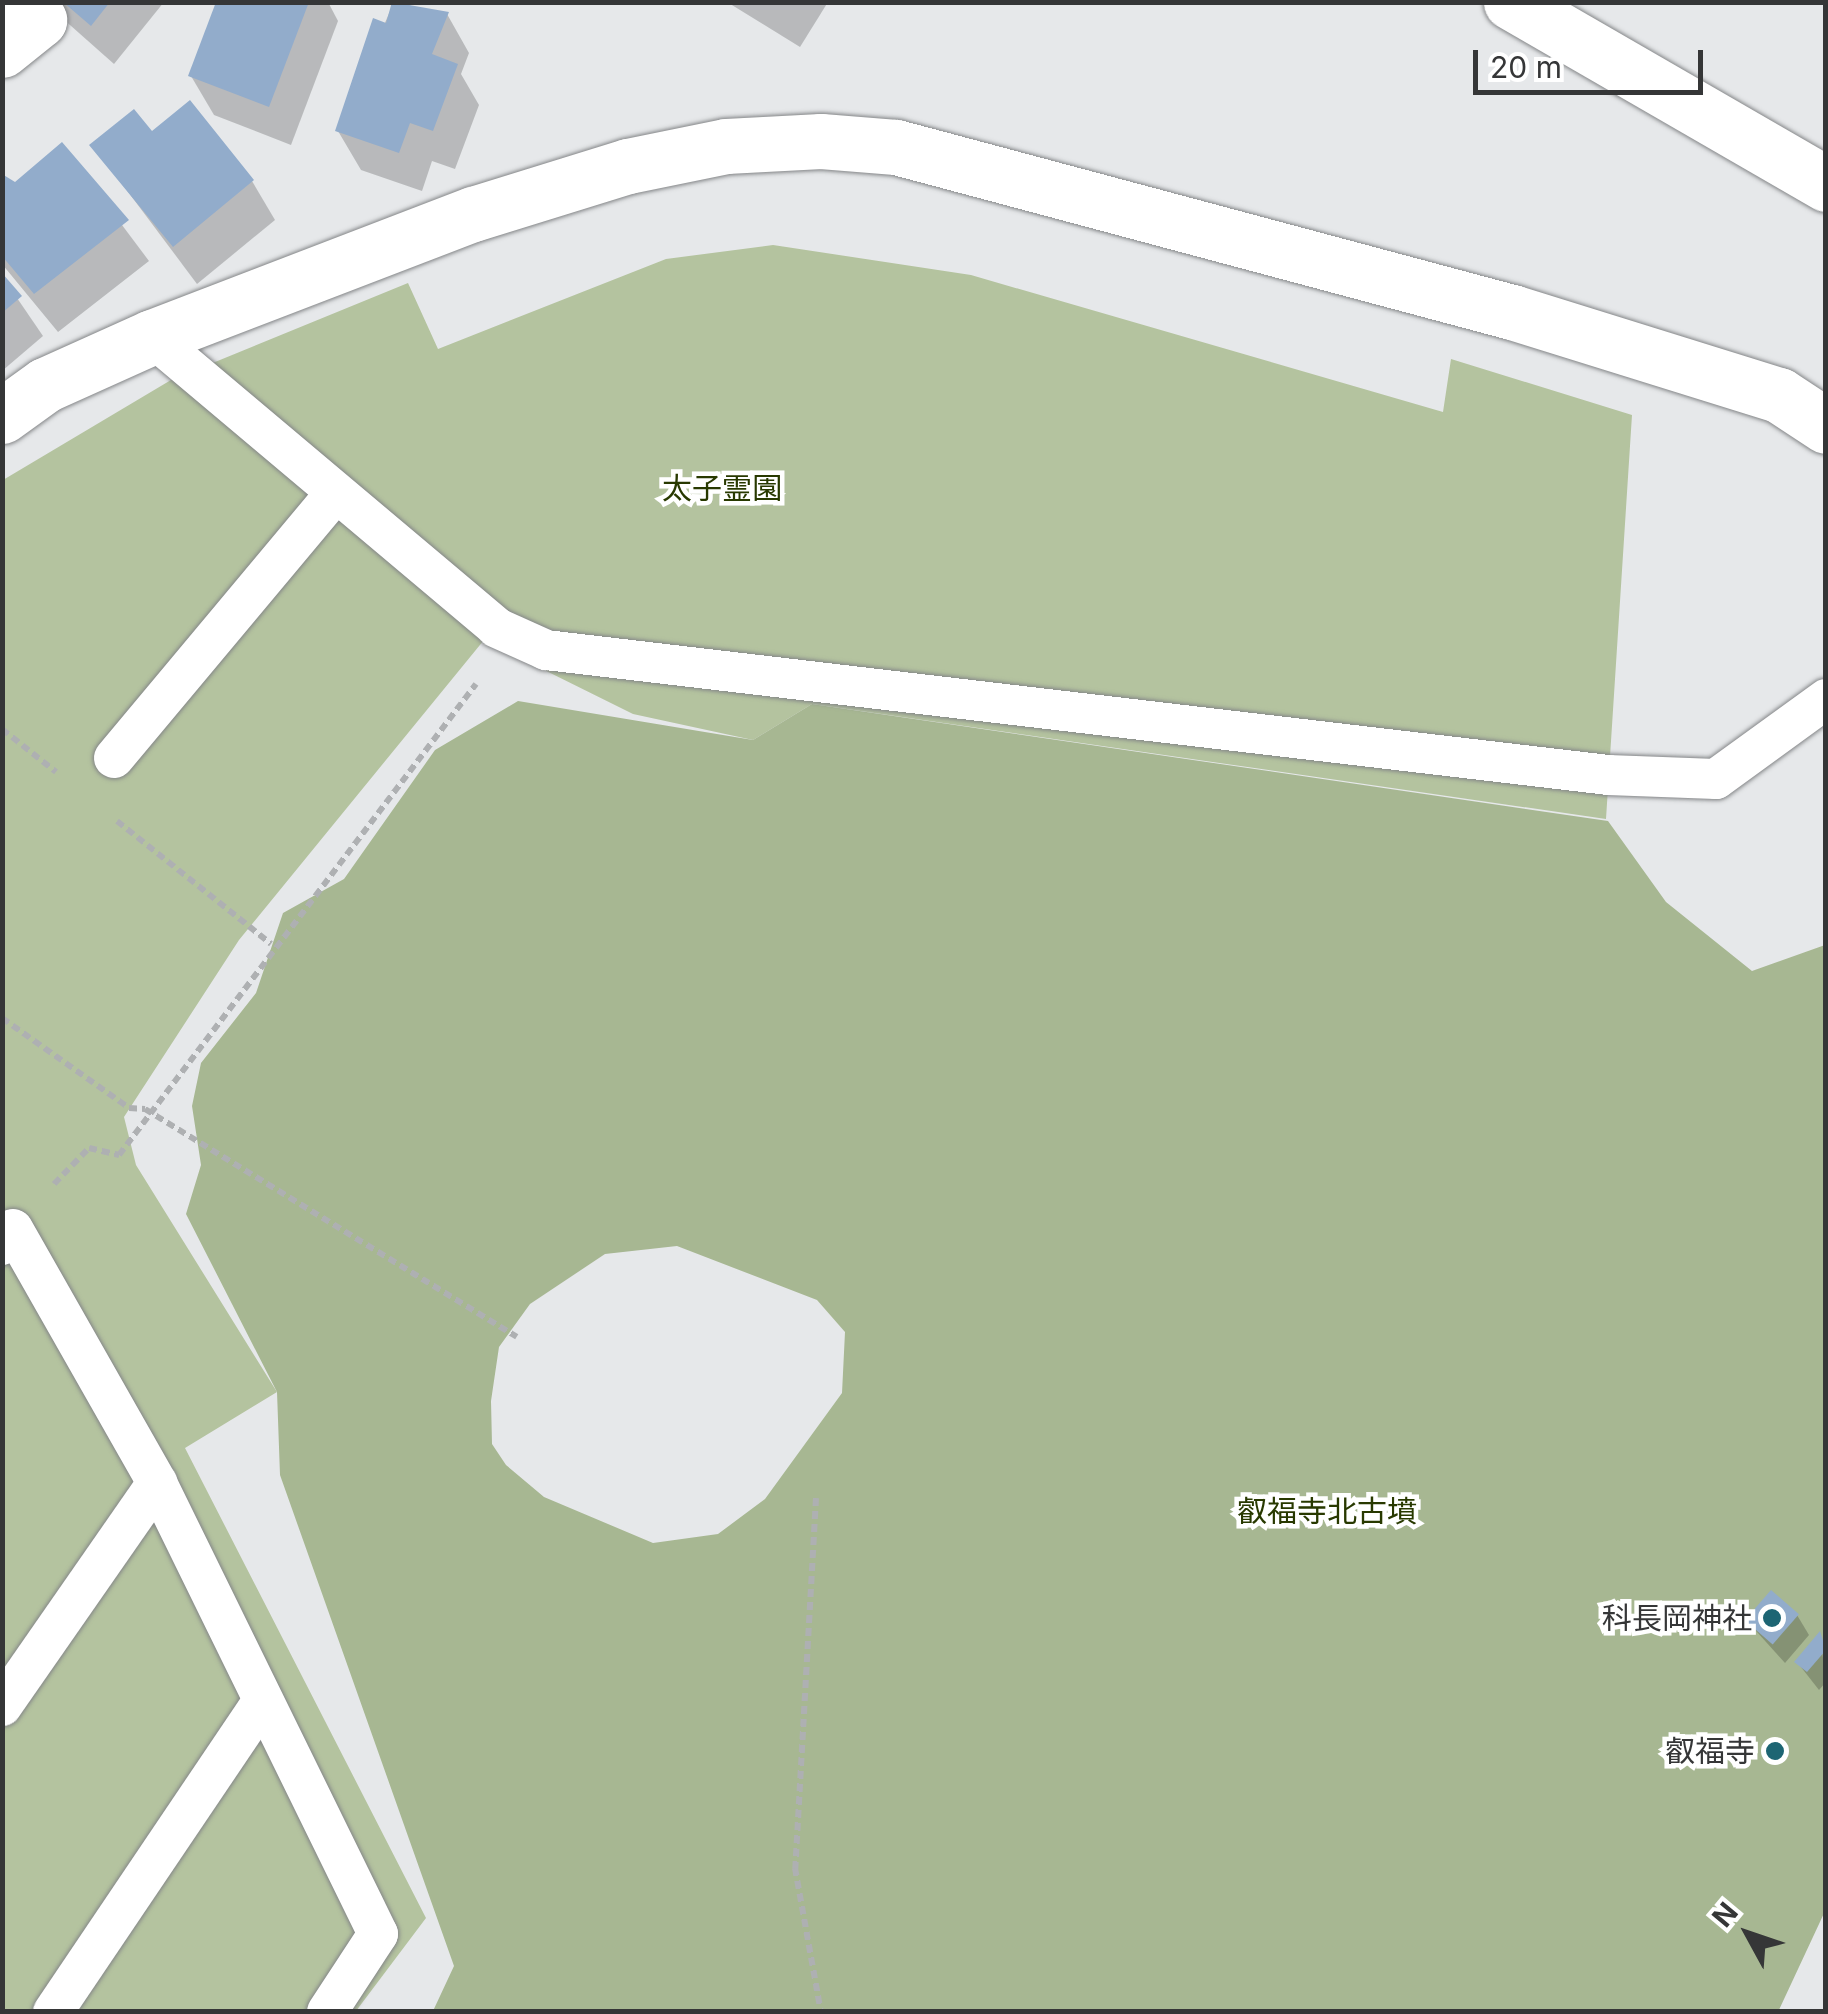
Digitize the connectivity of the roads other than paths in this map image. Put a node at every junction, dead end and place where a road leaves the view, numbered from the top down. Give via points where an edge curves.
1 (19, 2) edge
2 (1511, 2) edge
3 (2, 50) edge
4 (1825, 183) edge
5 (152, 337) junction
6 (2, 416) edge
7 (1826, 426) edge
8 (333, 496) junction
9 (1826, 698) edge
10 (114, 758) dead end
11 (2, 1245) edge
12 (157, 1484) junction
13 (263, 1701) junction
14 (2, 1706) edge
15 (53, 2012) edge
16 (327, 2012) edge

1 - 3 street via 40,20
2 - 4 street
5 - 6 street via 45,385
5 - 7 street via 628,166 726,146 821,142 896,147 1512,312 1779,395
5 - 8 lane
8 - 9 lane via 514,636 592,658 1608,774 1716,779
8 - 10 lane
11 - 12 lane via 13,1229
12 - 13 lane
12 - 14 lane
13 - 15 lane
13 - 16 lane via 378,1934

